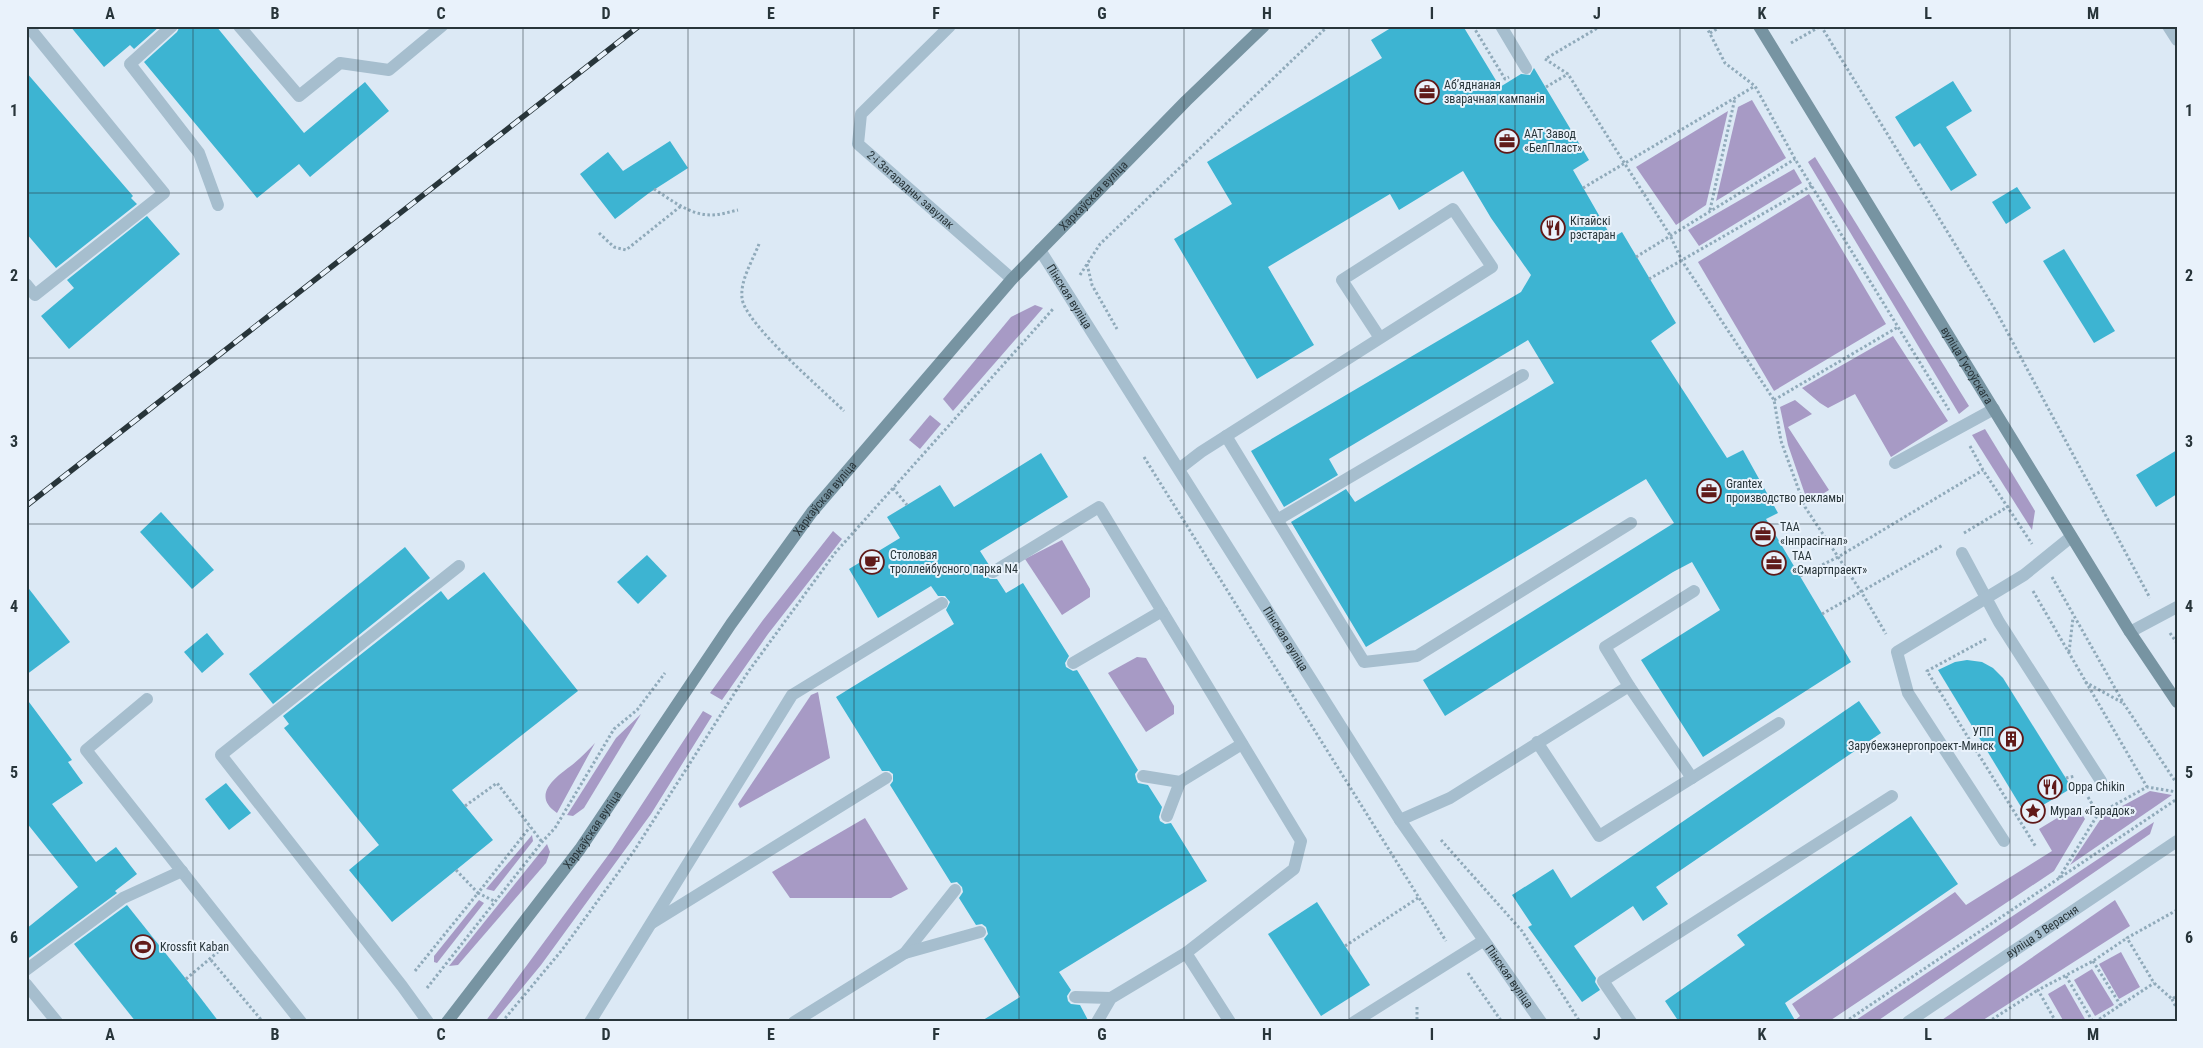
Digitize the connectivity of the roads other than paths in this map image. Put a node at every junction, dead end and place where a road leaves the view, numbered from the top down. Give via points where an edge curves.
1 (28, 26) edge
2 (172, 26) edge
3 (239, 26) edge
4 (442, 26) edge
5 (950, 26) edge
6 (1264, 26) edge
7 (1501, 26) edge
8 (1759, 26) edge
9 (2168, 26) edge
10 (2177, 40) edge
11 (1526, 68) dead end
12 (218, 205) dead end
13 (1040, 250) junction
14 (1012, 279) junction
15 (26, 284) edge
16 (1380, 338) junction
17 (1523, 375) dead end
18 (1994, 410) junction
19 (1226, 436) junction
20 (1895, 463) dead end
21 (1179, 469) junction
22 (1277, 520) junction
23 (1631, 523) dead end
24 (2071, 536) junction
25 (1962, 552) dead end
26 (459, 566) dead end
27 (993, 572) dead end
28 (1694, 591) dead end
29 (1987, 599) junction
30 (942, 603) dead end
31 (2177, 608) edge
32 (1162, 611) junction
33 (2130, 632) junction
34 (1073, 663) dead end
35 (1630, 686) junction
36 (147, 699) dead end
37 (2177, 702) edge
38 (1779, 723) dead end
39 (1537, 742) junction
40 (1242, 744) junction
41 (1143, 776) dead end
42 (886, 778) dead end
43 (1692, 778) junction
44 (2101, 781) dead end
45 (1180, 782) junction
46 (1892, 796) dead end
47 (1167, 816) dead end
48 (1400, 820) junction
49 (2004, 841) dead end
50 (2177, 841) edge
51 (182, 871) junction
52 (955, 890) dead end
53 (650, 924) junction
54 (980, 932) dead end
55 (1483, 941) junction
56 (905, 953) junction
57 (1186, 953) junction
58 (26, 970) edge
59 (26, 984) edge
60 (1075, 997) dead end
61 (1111, 998) junction
62 (57, 1022) edge
63 (301, 1022) edge
64 (428, 1022) edge
65 (447, 1022) edge
66 (590, 1022) edge
67 (794, 1022) edge
68 (1098, 1022) edge
69 (1230, 1022) edge
70 (1354, 1022) edge
71 (1541, 1022) edge
72 (1632, 1022) edge
73 (1908, 1022) edge

1 - 15 street via 164,193 35,295
2 - 12 street via 130,64 199,154
3 - 4 street via 299,96 340,63 389,70
5 - 14 street, 2-і Загарадны завулак via 861,114 858,144
6 - 13 main road, Харкаўская вуліца
7 - 11 street
8 - 18 main road, вуліца Гусоўскага
9 - 10 street
13 - 14 main road, Харкаўская вуліца
13 - 21 street, Пінская вуліца
14 - 65 main road, Харкаўская вуліца via 812,512 731,624 580,849
16 - 16 street via 1492,267 1452,209 1342,280
16 - 19 street
17 - 22 street
18 - 20 street
18 - 24 main road, вуліца Гусоўскага
19 - 21 street
19 - 22 street
21 - 48 street, Пінская вуліца
22 - 23 street via 1364,662 1417,656
24 - 29 street via 2024,575
24 - 33 main road, вуліца Гусоўскага
25 - 29 street
26 - 64 street via 221,756
27 - 32 street via 1099,508
28 - 35 street via 1606,647
29 - 44 street
29 - 49 street via 1897,652 1908,693
30 - 53 street via 792,695
31 - 33 street
32 - 34 street
32 - 40 street
33 - 37 main road, вуліца Гусоўскага
35 - 39 street
35 - 43 street
36 - 51 street via 86,750
38 - 43 street
39 - 43 street via 1599,836
39 - 48 street via 1450,798
40 - 45 street
40 - 57 street via 1300,840 1294,869
41 - 45 street
42 - 53 street
45 - 47 street
46 - 72 street via 1603,981
48 - 55 street, Пінская вуліца
50 - 73 street, вуліца 3 Верасня
51 - 58 street via 123,898
51 - 63 street
52 - 56 street
53 - 66 street
54 - 56 street
55 - 70 street
55 - 71 street, Пінская вуліца
56 - 67 street
57 - 61 street
57 - 69 street
59 - 62 street
60 - 61 street
61 - 68 street

